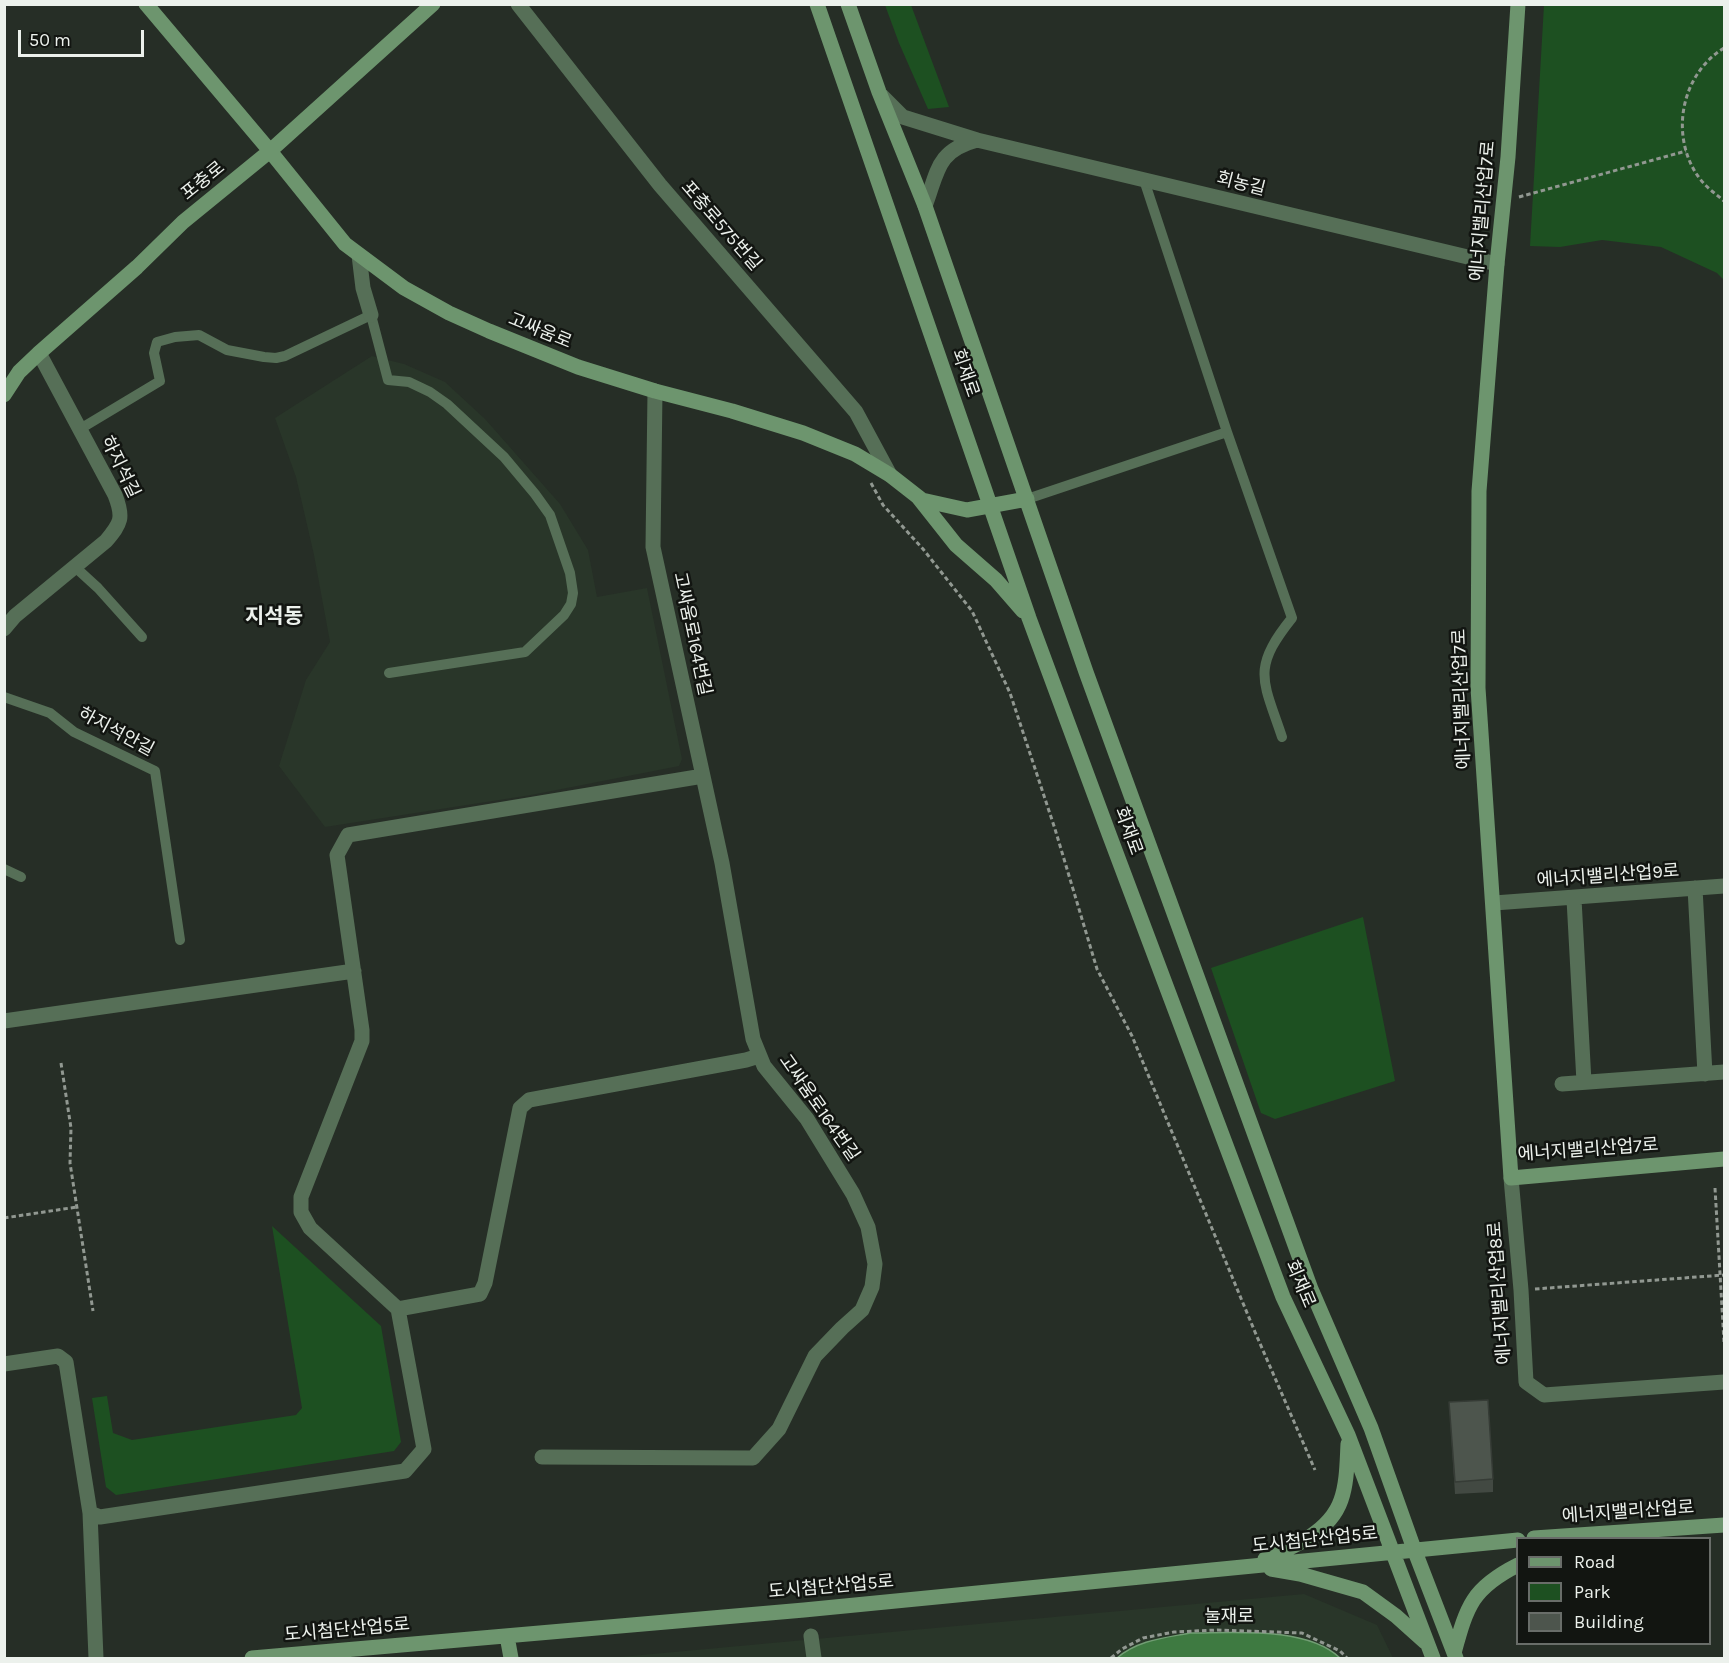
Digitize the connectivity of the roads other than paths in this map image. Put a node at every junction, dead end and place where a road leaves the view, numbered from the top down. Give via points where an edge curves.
1 (146, 4) edge
2 (433, 4) edge
3 (518, 4) edge
4 (817, 4) edge
5 (848, 4) edge
6 (1518, 4) edge
7 (879, 92) junction
8 (977, 140) junction
9 (270, 151) junction
10 (1144, 180) junction
11 (925, 206) junction
12 (359, 255) junction
13 (1497, 264) junction
14 (371, 315) junction
15 (39, 353) junction
16 (655, 391) junction
17 (4, 395) edge
18 (80, 429) junction
19 (1227, 432) junction
20 (890, 475) junction
21 (916, 495) junction
22 (1027, 499) junction
23 (990, 506) junction
24 (75, 567) junction
25 (1029, 618) junction
26 (4, 629) edge
27 (142, 637) dead end
28 (389, 673) dead end
29 (4, 697) edge
30 (1282, 737) dead end
31 (703, 776) junction
32 (4, 869) edge
33 (21, 877) dead end
34 (1725, 886) edge
35 (1695, 888) junction
36 (1574, 899) junction
37 (1494, 903) junction
38 (180, 940) dead end
39 (354, 971) junction
40 (4, 1021) edge
41 (759, 1056) junction
42 (1725, 1072) edge
43 (1705, 1074) junction
44 (1584, 1082) junction
45 (1562, 1084) dead end
46 (1725, 1159) edge
47 (1511, 1178) junction
48 (398, 1309) junction
49 (4, 1364) edge
50 (1725, 1382) edge
51 (1348, 1435) junction
52 (542, 1458) dead end
53 (90, 1513) junction
54 (1725, 1525) edge
55 (1573, 1537) edge
56 (1516, 1540) edge
57 (1414, 1550) junction
58 (1391, 1552) junction
59 (1251, 1565) junction
60 (1516, 1566) edge
61 (507, 1636) junction
62 (811, 1636) dead end
63 (1430, 1651) edge
64 (1455, 1656) edge
65 (96, 1659) edge
66 (252, 1659) edge
67 (511, 1659) edge
68 (814, 1659) edge

1 - 9 main road, 고싸움로
2 - 9 main road, 포충로
3 - 20 street, 포충로575번길 via 660,185 856,412
4 - 23 main road, 회재로
5 - 7 main road, 회재로
6 - 13 main road, 에너지밸리산업7로
7 - 8 street, 회농길 via 903,117
7 - 11 main road, 회재로
8 - 10 street, 회농길
8 - 11 street via 957,146 944,158
9 - 12 main road, 고싸움로 via 345,244
9 - 15 main road, 포충로 via 183,222
10 - 13 street, 회농길
10 - 19 lane
11 - 22 main road, 회재로
12 - 14 street
12 - 16 main road, 고싸움로 via 404,288 469,322 578,367
13 - 37 main road, 에너지밸리산업7로 via 1479,491 1478,676
14 - 18 lane via 276,358 227,350 199,335 157,342 154,353 160,381
14 - 28 lane via 388,380 409,382 447,404 504,458 535,494 550,515 573,593 564,615 525,652
15 - 17 main road, 포충로 via 19,372
15 - 18 street, 하지석길
16 - 20 main road, 고싸움로 via 803,433 855,454
16 - 31 street, 고싸움로164번길 via 653,547
18 - 24 street, 하지석길 via 115,495 122,517 106,541
19 - 22 lane
19 - 30 lane via 1292,618 1267,655 1264,676
20 - 21 main road, 고싸움로
21 - 23 main road, 고싸움로 via 922,500 967,510
21 - 25 main road via 956,545 996,580
22 - 23 main road, 고싸움로
22 - 57 main road, 회재로 via 1307,1278 1371,1428
23 - 25 main road, 회재로
24 - 26 street, 하지석길
24 - 27 lane
25 - 51 main road, 회재로 via 1283,1297
29 - 38 lane, 하지석안길 via 50,713 74,732 155,771
31 - 39 street via 348,835 337,855
31 - 41 street, 고싸움로164번길 via 748,1017
32 - 33 lane
34 - 35 street, 에너지밸리산업9로
35 - 36 street, 에너지밸리산업9로
35 - 43 street
36 - 37 street, 에너지밸리산업9로
36 - 44 street
37 - 47 main road, 에너지밸리산업7로
39 - 40 street
39 - 48 street via 362,1041 301,1197 301,1212 310,1228
41 - 48 street via 530,1100 519,1108 480,1294
41 - 52 street, 고싸움로164번길 via 836,1164 868,1227 875,1264 873,1287 862,1310 814,1356 779,1429 753,1458
42 - 43 street
43 - 44 street
44 - 45 street
46 - 47 main road, 에너지밸리산업7로
47 - 50 street, 에너지밸리산업8로 via 1527,1382 1544,1395
48 - 53 street via 424,1449 405,1471 100,1517
49 - 53 street via 58,1356 66,1362
51 - 58 main road, 회재로
51 - 59 main road via 1347,1473 1341,1501 1330,1520 1297,1546
53 - 65 street
54 - 55 main road, 에너지밸리산업로
56 - 57 main road
57 - 58 main road, 도시첨단산업5로
57 - 64 main road, 회재로
58 - 59 main road, 도시첨단산업5로
58 - 63 main road, 회재로
59 - 61 main road, 도시첨단산업5로
59 - 63 main road via 1363,1592 1396,1616
60 - 64 main road via 1482,1588 1468,1605
61 - 66 main road, 도시첨단산업5로
61 - 67 main road
62 - 68 street

